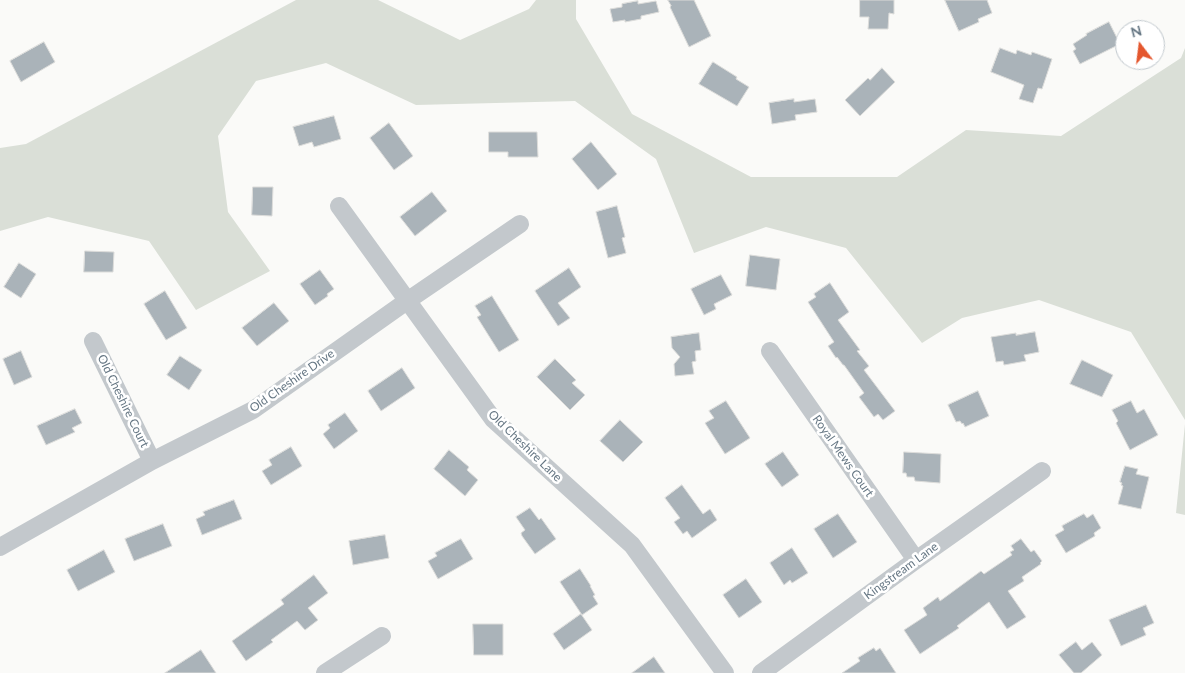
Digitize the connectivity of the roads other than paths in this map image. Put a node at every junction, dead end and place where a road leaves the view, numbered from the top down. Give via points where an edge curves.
1 (340, 206) dead end
2 (520, 224) dead end
3 (407, 301) junction
4 (93, 341) dead end
5 (770, 352) dead end
6 (152, 461) junction
7 (1042, 471) dead end
8 (0, 547) edge
9 (916, 560) junction
10 (382, 636) dead end
11 (324, 673) edge
12 (725, 673) edge
13 (761, 673) edge

1 - 3 street, Old Cheshire Lane
2 - 3 street, Old Cheshire Drive
3 - 6 street, Old Cheshire Drive via 253,410
3 - 12 street, Old Cheshire Lane via 493,419 632,545
4 - 6 street, Old Cheshire Court
5 - 9 street, Royal Mews Court
6 - 8 street, Old Cheshire Drive
7 - 9 street, Kingstream Lane
9 - 13 street, Kingstream Lane
10 - 11 street

